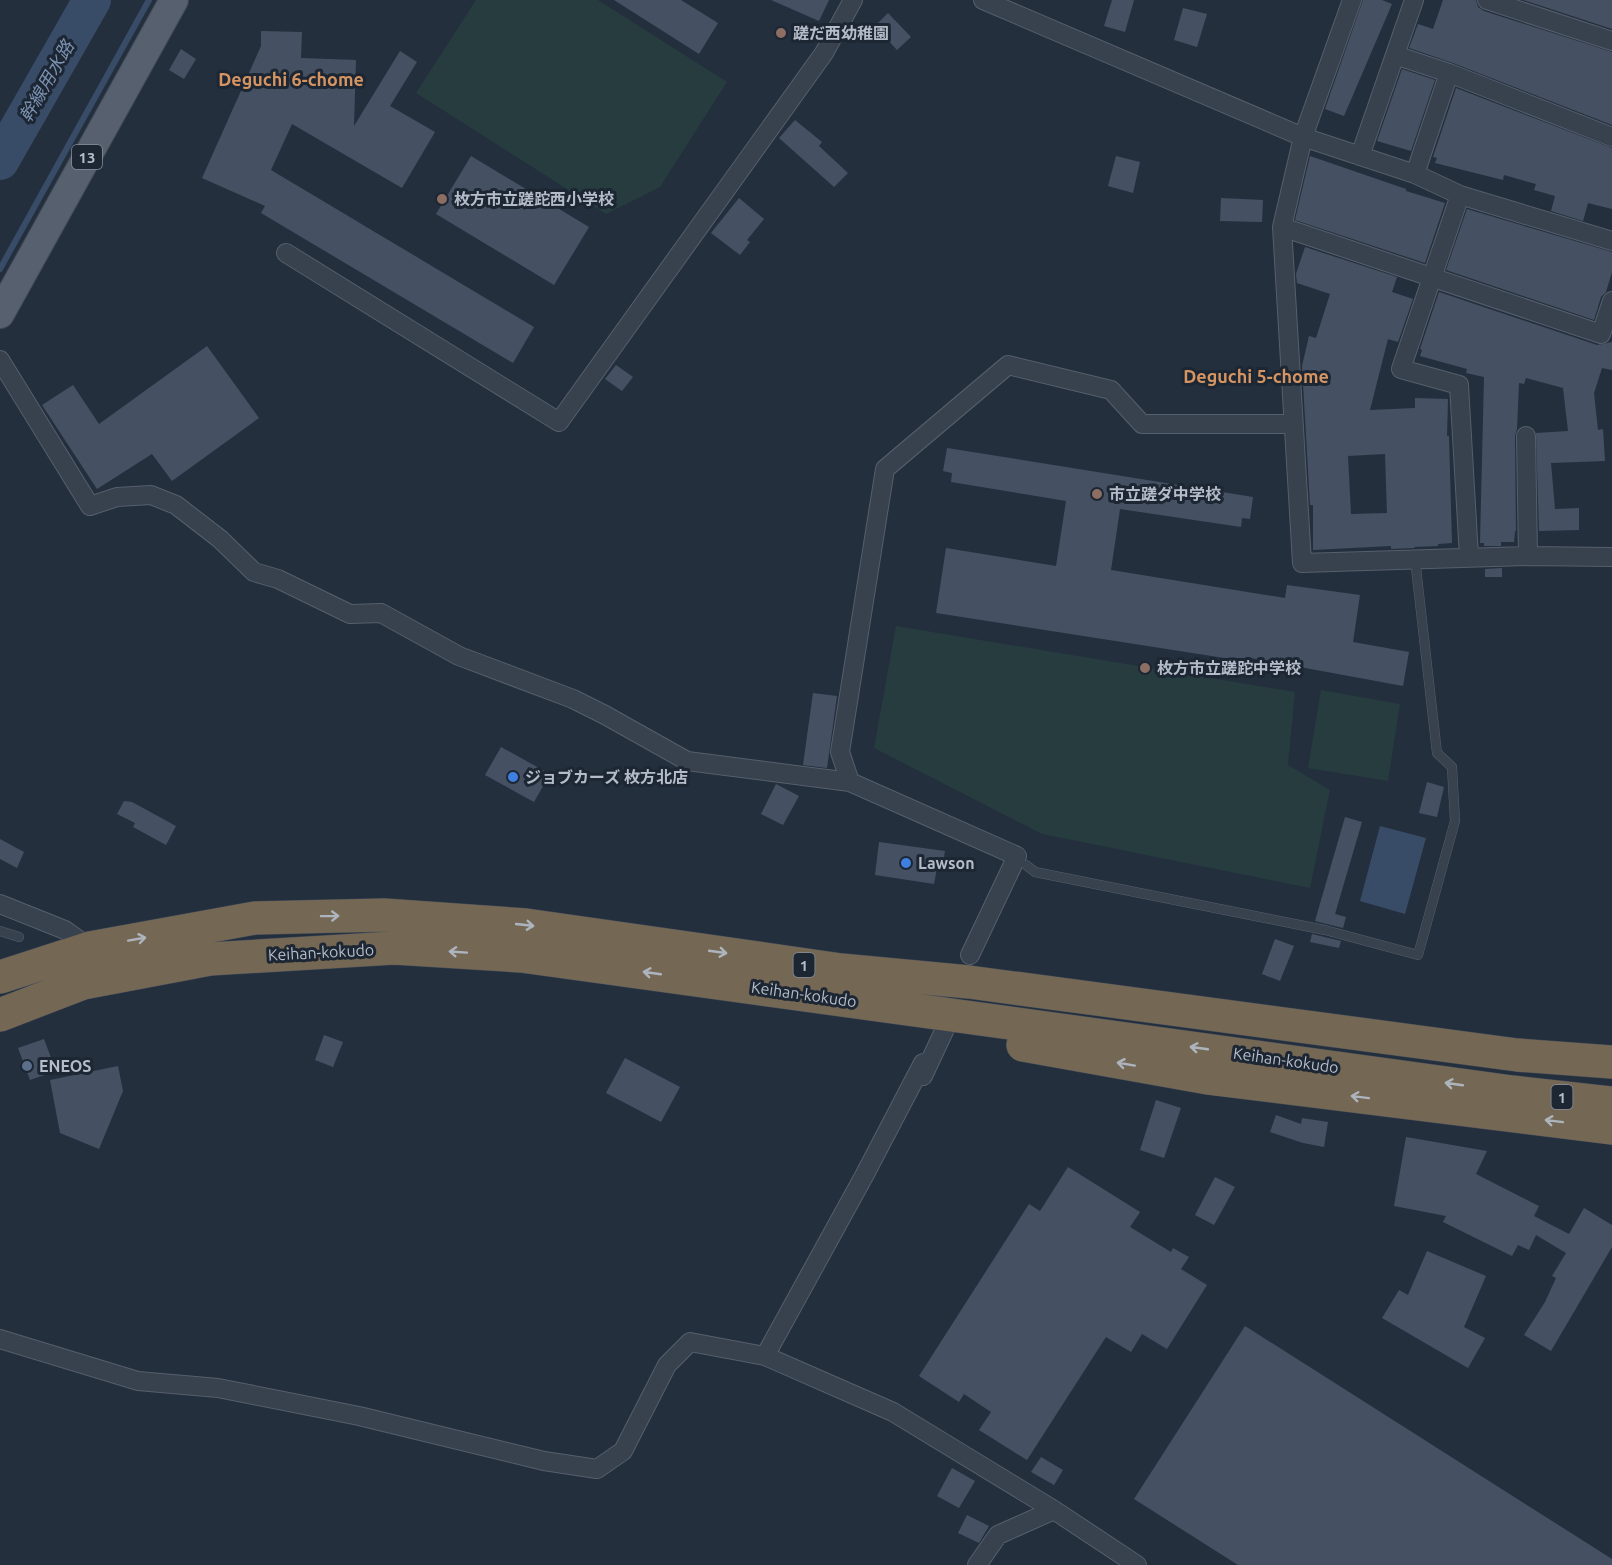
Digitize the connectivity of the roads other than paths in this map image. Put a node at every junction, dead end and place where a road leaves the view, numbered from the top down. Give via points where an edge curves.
1 (174, 0) edge
2 (854, 0) edge
3 (982, 0) edge
4 (1352, 0) edge
5 (1414, 0) edge
6 (1487, 0) edge
7 (1612, 41) edge
8 (1395, 55) junction
9 (1449, 73) junction
10 (1303, 137) junction
11 (1612, 137) edge
12 (1360, 156) junction
13 (1415, 174) junction
14 (1460, 195) junction
15 (1282, 227) junction
16 (1612, 241) edge
17 (286, 253) dead end
18 (1432, 277) junction
19 (1612, 301) edge
20 (0, 314) edge
21 (0, 360) edge
22 (1293, 424) junction
23 (1526, 436) dead end
24 (1528, 556) junction
25 (1612, 557) edge
26 (1469, 558) junction
27 (1416, 559) junction
28 (850, 782) junction
29 (1021, 861) junction
30 (0, 904) edge
31 (0, 931) edge
32 (19, 937) dead end
33 (90, 948) junction
34 (969, 968) junction
35 (0, 978) edge
36 (840, 998) junction
37 (0, 1015) edge
38 (944, 1031) junction
39 (1612, 1062) edge
40 (923, 1063) dead end
41 (1612, 1103) edge
42 (1612, 1128) edge
43 (864, 1176) junction
44 (0, 1339) edge
45 (765, 1356) junction
46 (1054, 1510) junction
47 (977, 1565) edge
48 (1137, 1565) edge

1 - 20 main road, 13
2 - 17 street via 824,53 559,422
3 - 10 street
4 - 10 street
5 - 8 street
6 - 7 street
8 - 9 street
8 - 12 street
9 - 11 street
9 - 13 street
10 - 12 street
10 - 15 street
12 - 13 street
13 - 14 street
14 - 16 street
14 - 18 street
15 - 18 street
15 - 22 street
18 - 19 street via 1601,334
18 - 26 street via 1401,369 1459,385
21 - 28 street via 90,506 117,497 151,495 176,505 254,572 278,579 350,614 381,613 459,656 573,699 687,761
22 - 27 street via 1302,563
22 - 28 street via 1142,424 1111,390 1008,365 885,469 840,752
23 - 24 street
24 - 25 street
24 - 26 street
26 - 27 street
27 - 29 lane via 1437,753 1452,767 1455,821 1418,955 1325,930 1035,872
28 - 29 street
29 - 34 street
29 - 34 street
30 - 33 street via 64,930
31 - 32 lane
33 -> 34 highway, Keihan-kokudo / 1 via 255,918 384,915 526,925 841,970
33 - 35 highway, Keihan-kokudo / 1
34 - 39 highway, Keihan-kokudo / 1 via 1517,1055
36 -> 37 highway, Keihan-kokudo / 1 via 521,956 394,948 210,958 84,983
36 - 38 highway
41 -> 36 highway, Keihan-kokudo / 1
42 -> 38 highway via 1208,1078
38 - 43 street via 881,1165
40 - 43 street
43 - 45 street
44 - 45 street via 138,1381 218,1388 358,1416 544,1461 597,1468 623,1451 667,1365 690,1342
45 - 46 street via 893,1412
46 - 47 street via 998,1535
46 - 48 street

